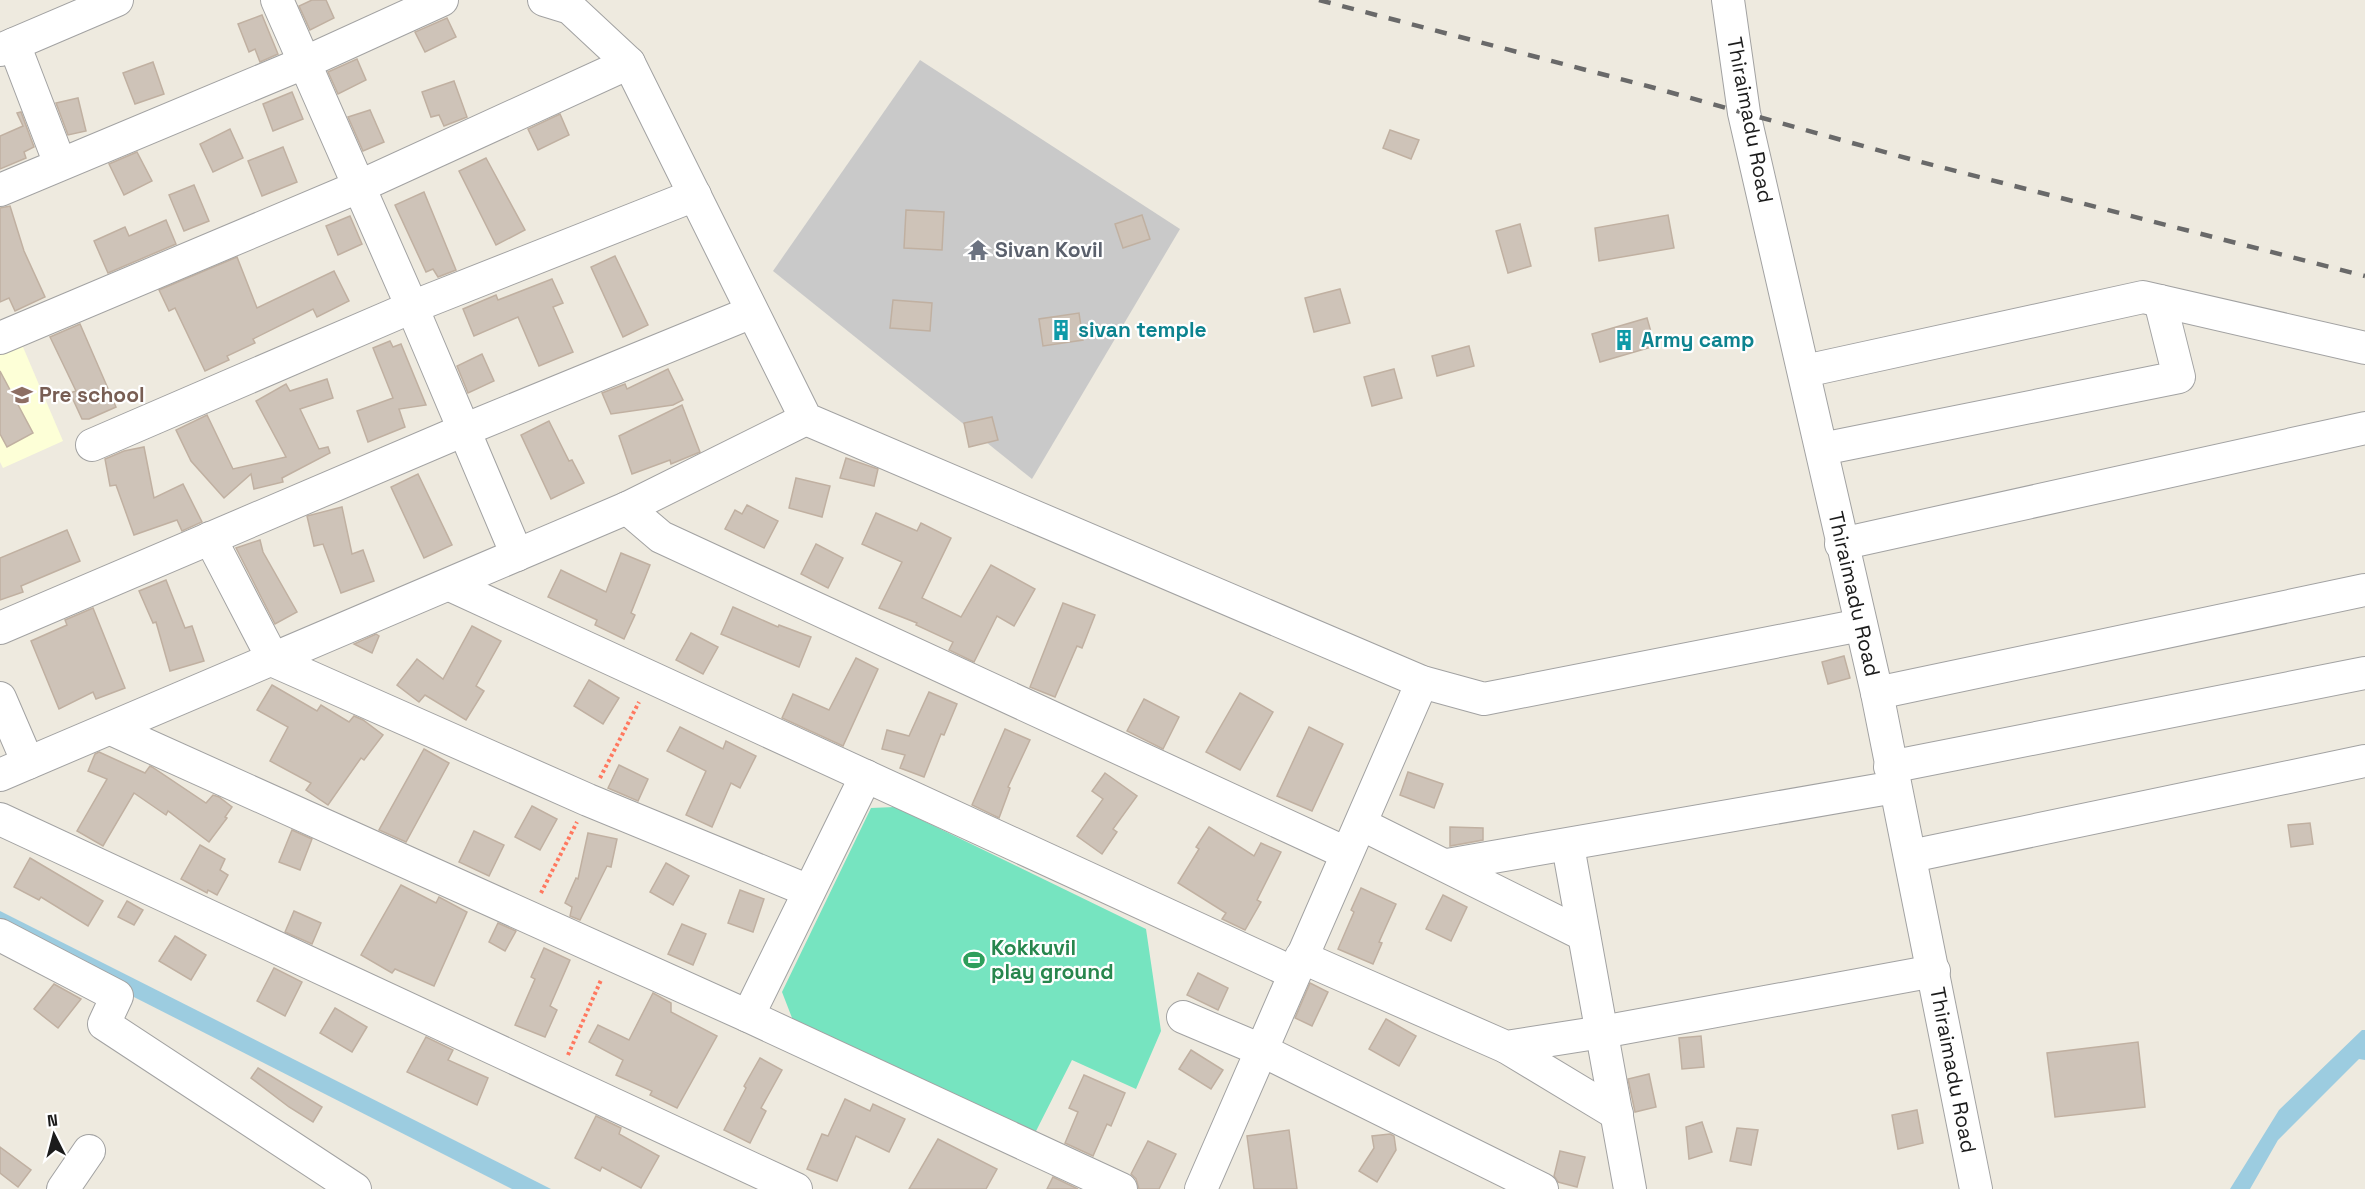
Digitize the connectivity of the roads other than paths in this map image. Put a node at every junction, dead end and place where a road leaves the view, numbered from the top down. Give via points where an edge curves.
1 (117, 0) edge
2 (277, 0) edge
3 (442, 0) edge
4 (544, 0) edge
5 (1728, 0) edge
6 (7, 47) edge
7 (306, 62) junction
8 (629, 63) junction
9 (60, 164) junction
10 (357, 187) junction
11 (0, 190) edge
12 (695, 195) junction
13 (2160, 301) junction
14 (412, 307) junction
15 (752, 312) junction
16 (0, 338) edge
17 (2365, 348) edge
18 (1805, 371) junction
19 (806, 419) junction
20 (2365, 428) edge
21 (464, 430) junction
22 (92, 445) dead end
23 (1822, 449) junction
24 (627, 508) junction
25 (210, 538) junction
26 (1841, 544) junction
27 (517, 555) junction
28 (450, 585) junction
29 (2365, 590) edge
30 (1861, 625) junction
31 (0, 628) edge
32 (274, 660) junction
33 (2365, 673) edge
34 (1422, 682) junction
35 (1877, 693) junction
36 (0, 698) edge
37 (111, 729) junction
38 (2365, 761) edge
39 (14, 769) edge
40 (866, 776) junction
41 (1893, 777) junction
42 (0, 819) edge
43 (1361, 824) junction
44 (1568, 846) junction
45 (1346, 854) junction
46 (1911, 856) junction
47 (1447, 865) junction
48 (809, 891) junction
49 (0, 935) edge
50 (1584, 935) junction
51 (1298, 965) junction
52 (1934, 971) junction
53 (747, 1016) junction
54 (1183, 1017) dead end
55 (1602, 1032) junction
56 (1506, 1047) junction
57 (1261, 1050) junction
58 (1617, 1114) junction
59 (89, 1151) dead end
60 (63, 1189) edge
61 (355, 1189) edge
62 (793, 1189) edge
63 (1120, 1189) edge
64 (1200, 1189) edge
65 (1542, 1189) edge
66 (1630, 1189) edge
67 (1976, 1189) edge

1 - 6 street
2 - 7 street
3 - 7 street
4 - 8 street via 570,8
5 - 18 street, Thiraimadu Road via 1744,113
6 - 9 street
7 - 9 street
7 - 10 street
8 - 10 street
8 - 12 street
9 - 11 street
10 - 14 street
10 - 16 street
12 - 14 street
12 - 15 street
13 - 17 street
13 - 18 street via 2143,297
13 - 23 street via 2179,377
14 - 21 street
14 - 22 street
15 - 19 street
15 - 21 street
18 - 23 street, Thiraimadu Road
19 - 24 street
19 - 34 street
20 - 26 street
21 - 25 street
21 - 27 street
23 - 26 street, Thiraimadu Road
24 - 27 street
24 - 45 street via 661,537
25 - 31 street
25 - 32 street
26 - 30 street, Thiraimadu Road
27 - 28 street
28 - 32 street
28 - 40 street
29 - 35 street
30 - 34 street via 1484,699
30 - 35 street, Thiraimadu Road
32 - 37 street
32 - 48 street via 588,800
33 - 41 street
34 - 43 street
35 - 41 street, Thiraimadu Road
36 - 39 street
37 - 39 street
37 - 53 street
38 - 46 street
40 - 48 street
40 - 51 street
41 - 44 street
41 - 46 street, Thiraimadu Road
42 - 62 street
43 - 45 street
43 - 47 street
44 - 47 street
44 - 50 street
45 - 51 street
46 - 52 street, Thiraimadu Road
47 - 50 street
48 - 53 street
49 - 61 street via 117,996 104,1024
50 - 55 street
51 - 56 street
51 - 57 street
52 - 55 street
52 - 67 street, Thiraimadu Road
53 - 63 street
54 - 57 street
55 - 56 street
55 - 58 street
56 - 58 street
57 - 64 street
57 - 65 street
58 - 66 street
59 - 60 street

